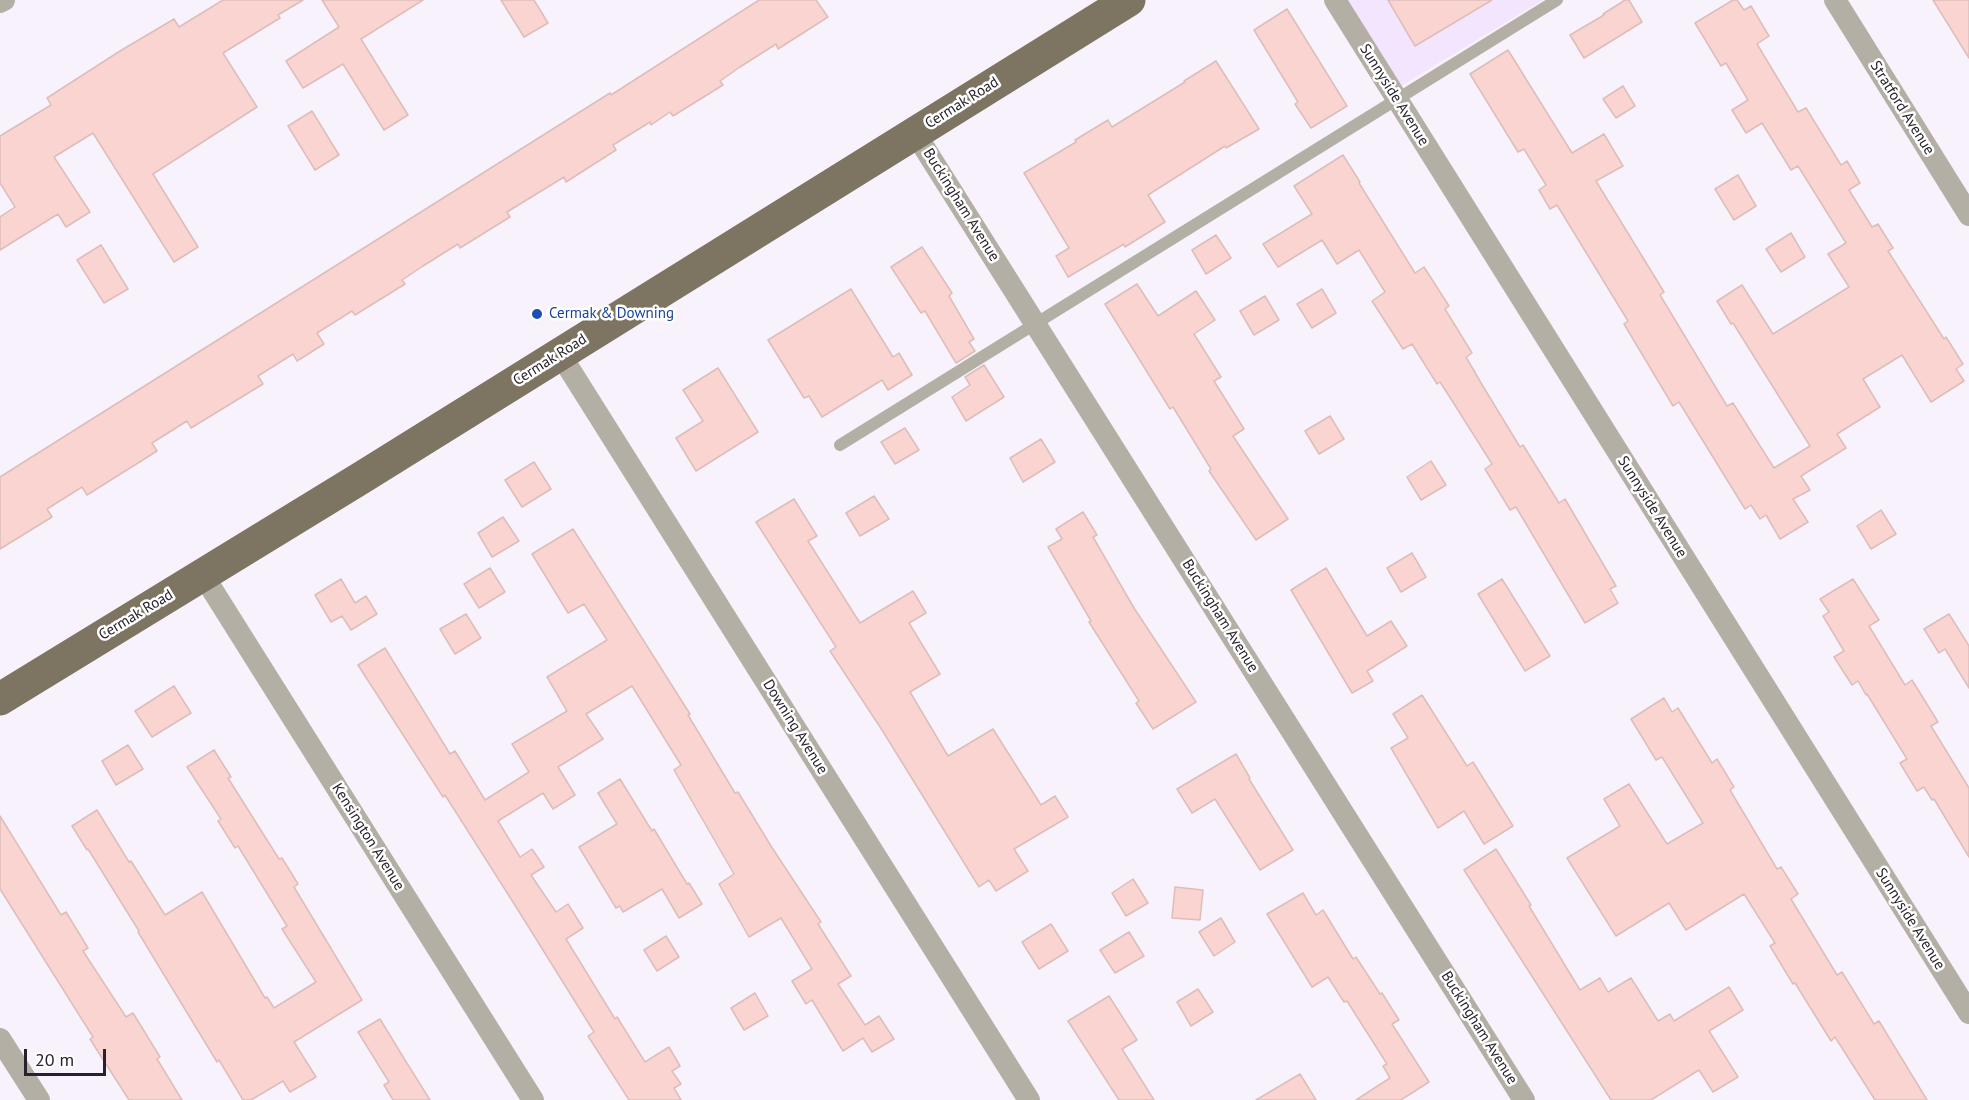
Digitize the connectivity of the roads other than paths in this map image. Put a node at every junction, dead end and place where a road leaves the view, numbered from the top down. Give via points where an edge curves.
1 (4, 0) edge
2 (1129, 0) edge
3 (1335, 0) edge
4 (1557, 0) edge
5 (1835, 0) edge
6 (0, 2) edge
7 (1397, 99) junction
8 (915, 133) junction
9 (1969, 215) edge
10 (1035, 324) junction
11 (560, 354) junction
12 (840, 445) dead end
13 (203, 575) junction
14 (0, 699) edge
15 (1969, 1013) edge
16 (0, 1039) edge
17 (39, 1100) edge
18 (533, 1100) edge
19 (1029, 1100) edge
20 (1524, 1100) edge

1 - 6 street
2 - 8 main road, Cermak Road
3 - 7 street, Sunnyside Avenue
4 - 7 lane
5 - 9 street, Stratford Avenue
7 - 10 lane
7 - 15 street, Sunnyside Avenue
8 - 10 street, Buckingham Avenue
8 - 11 main road, Cermak Road
10 - 12 lane
10 - 20 street, Buckingham Avenue
11 - 13 main road, Cermak Road
11 - 19 street, Downing Avenue
13 - 14 main road, Cermak Road
13 - 18 street, Kensington Avenue
16 - 17 street

